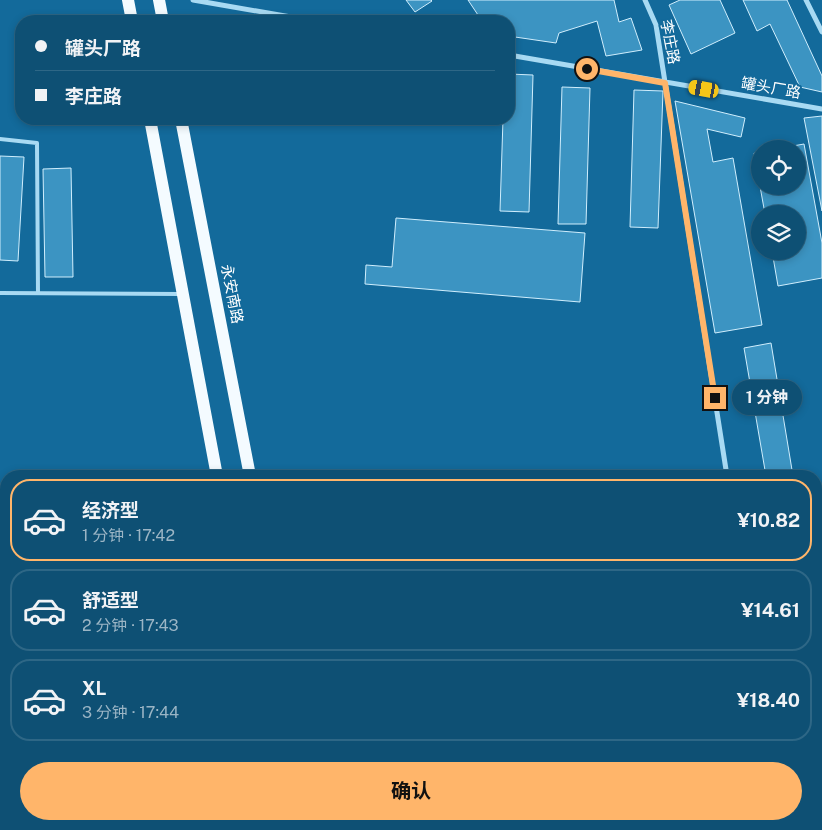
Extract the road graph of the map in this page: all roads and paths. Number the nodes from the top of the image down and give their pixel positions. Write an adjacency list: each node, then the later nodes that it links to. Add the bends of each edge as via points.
1 (128, 0): 6 (main road)
2 (159, 0): 7 (main road)
3 (193, 0): 8 (street)
4 (645, 0): 11 (street, 李庄路, via 656,25)
5 (806, 0): 9 (street)
6 (131, 15)
7 (162, 15)
8 (279, 15)
9 (822, 32)
10 (515, 56): 11 (street, 罐头厂路)
11 (665, 83): 12 (street, 罐头厂路); 21 (street, 李庄路)
12 (822, 109)
13 (151, 125): 18 (main road)
14 (183, 125): 20 (main road, 永安南路)
15 (0, 139): 17 (lane, via 37,142)
16 (0, 293): 17 (lane)
17 (38, 293): 18 (lane)
18 (182, 294): 19 (main road)
19 (216, 470)
20 (249, 470)
21 (726, 470)

